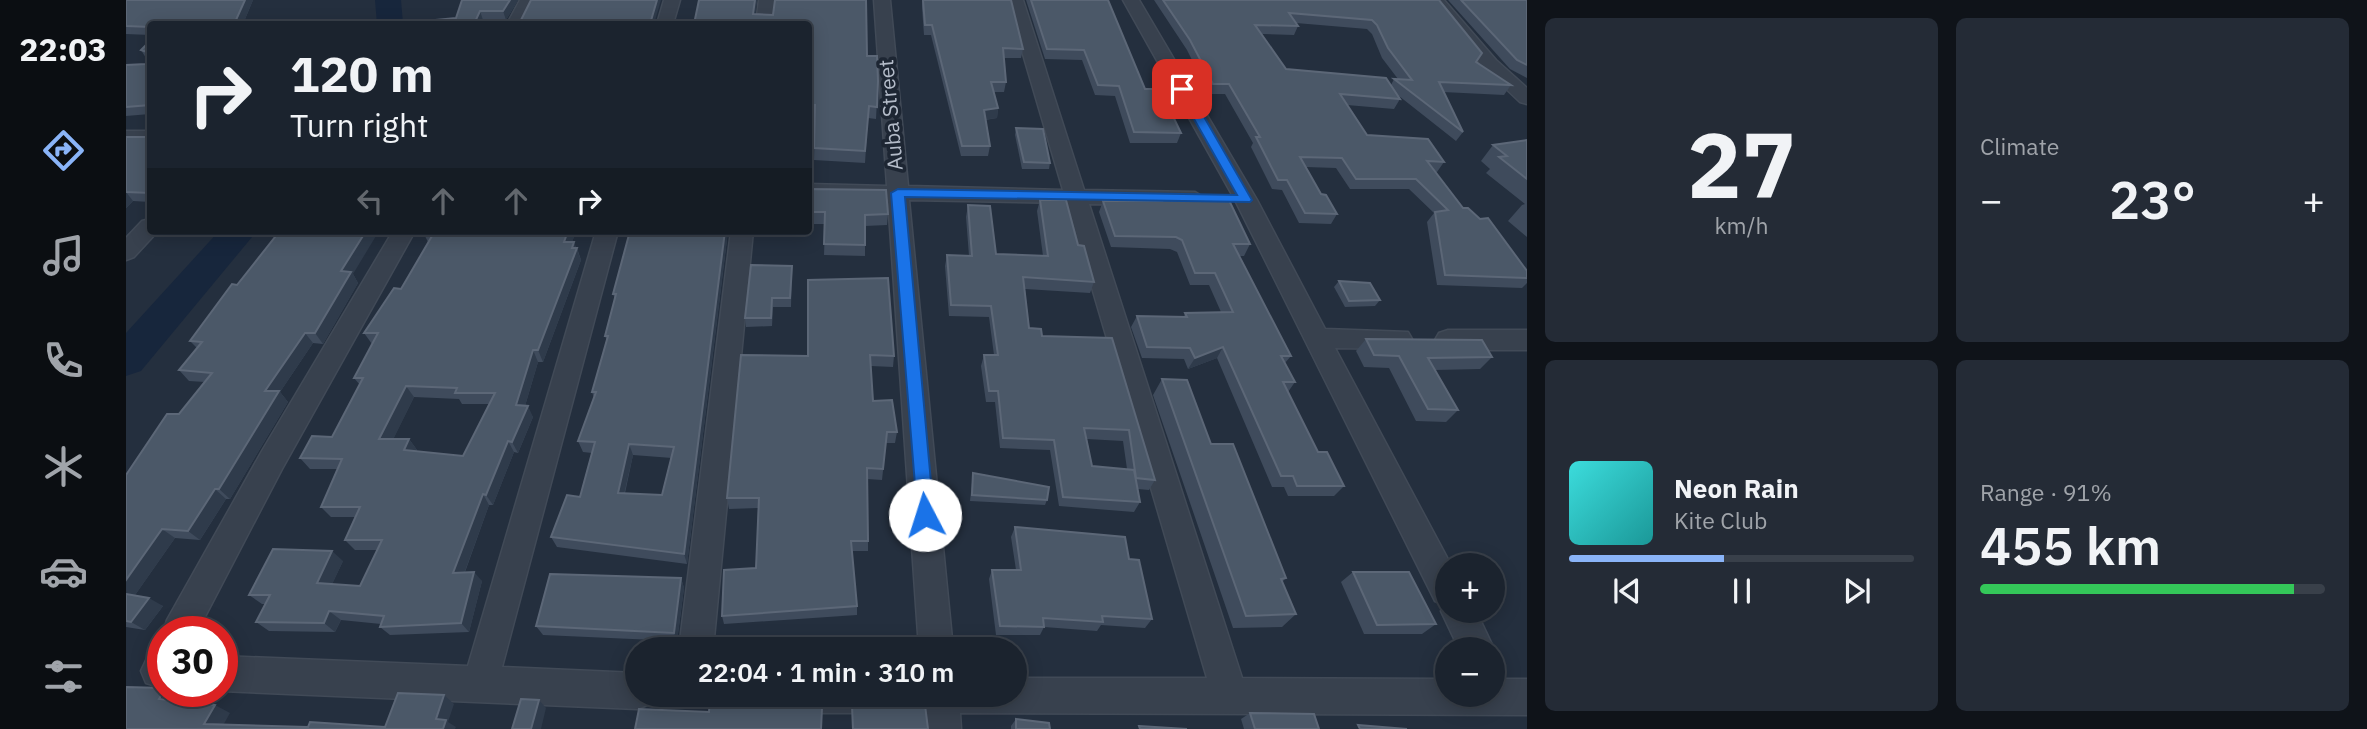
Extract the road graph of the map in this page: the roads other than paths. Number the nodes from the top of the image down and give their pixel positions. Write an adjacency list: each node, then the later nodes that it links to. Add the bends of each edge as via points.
1 (528, 0): 8 (street)
2 (672, 0): 9 (street)
3 (767, 0): 10 (street)
4 (882, 0): 15 (street, Auba Street)
5 (1015, 0): 16 (street)
6 (1131, 0): 17 (street)
7 (1435, 0): 11 (street, via 1490,64)
8 (517, 21)
9 (666, 21)
10 (764, 21)
11 (1527, 98)
12 (126, 137): 13 (street)
13 (147, 137)
14 (812, 191): 15 (street)
15 (898, 193): 16 (street); 28 (street, Auba Street)
16 (1075, 196): 17 (street); 33 (street)
17 (1246, 200): 23 (street)
18 (147, 229): 22 (street)
19 (402, 235): 26 (street)
20 (606, 235): 30 (street)
21 (742, 235): 27 (street)
22 (126, 251)
23 (1320, 338): 24 (street); 25 (street)
24 (1527, 340)
25 (1435, 566)
26 (188, 616)
27 (697, 637)
28 (935, 637)
29 (238, 674): 30 (street)
30 (481, 682): 31 (street)
31 (625, 690)
32 (1507, 691): 33 (street)
33 (1230, 697): 34 (street)
34 (1027, 704)

